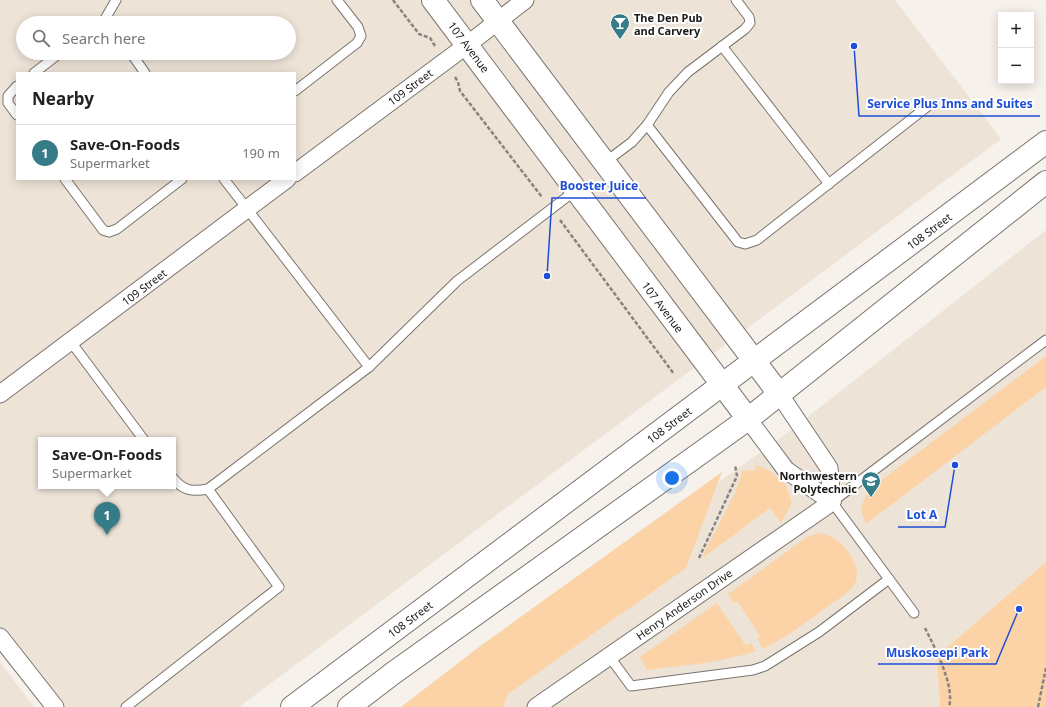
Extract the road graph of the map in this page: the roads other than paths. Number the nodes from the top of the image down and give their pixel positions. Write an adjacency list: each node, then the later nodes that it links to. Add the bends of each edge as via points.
1 (116, 0): 7 (lane)
2 (337, 0): 16 (lane, via 361,36 357,43)
3 (433, 0): 9 (main road, 107 Avenue)
4 (482, 0): 8 (main road)
5 (525, 0): 8 (street, 109 Street)
6 (736, 0): 10 (lane, via 749,17 750,23)
7 (108, 16)
8 (498, 21): 9 (street, 109 Street); 21 (main road)
9 (467, 45): 22 (street, 109 Street); 29 (main road, 107 Avenue)
10 (722, 46): 19 (lane, via 688,72 669,92); 28 (lane)
11 (51, 60): 13 (lane)
12 (135, 60): 14 (lane)
13 (35, 72)
14 (144, 72)
15 (16, 87): 18 (lane, via 8,96 8,103)
16 (296, 90)
17 (928, 106): 28 (lane)
18 (16, 114)
19 (648, 125): 21 (lane, via 632,142); 28 (lane, via 738,242 745,244 757,240)
20 (1046, 142): 33 (main road, 108 Street)
21 (604, 163): 33 (main road)
22 (296, 172)
23 (66, 180): 24 (lane, via 103,230 109,232 117,229)
24 (181, 180)
25 (225, 180): 30 (lane)
26 (286, 180): 30 (street, 109 Street)
27 (1046, 182): 37 (main road)
28 (829, 184)
29 (576, 190): 34 (lane, via 457,281); 35 (main road, 107 Avenue)
30 (246, 210): 32 (street, 109 Street); 34 (lane)
31 (1046, 340): 42 (lane)
32 (71, 342): 36 (street, 109 Street); 39 (lane)
33 (755, 361): 35 (main road, 108 Street); 37 (main road)
34 (369, 367): 41 (lane)
35 (722, 386): 38 (main road, 107 Avenue); 49 (main road, 108 Street)
36 (0, 394)
37 (780, 395): 38 (main road); 42 (street, via 829,468)
38 (748, 419): 42 (street, 107 Avenue, via 786,470); 50 (main road)
39 (142, 437)
40 (176, 482): 41 (lane, via 193,492)
41 (208, 489): 48 (lane, via 279,587)
42 (832, 502): 43 (lane); 46 (street, Henry Anderson Drive)
43 (889, 579): 44 (lane); 46 (lane, via 819,632 765,666 753,670 631,686)
44 (914, 612)
45 (0, 636): 47 (street)
46 (609, 656): 51 (street, Henry Anderson Drive)
47 (55, 707)
48 (126, 707)
49 (292, 707)
50 (349, 707)
51 (536, 707)

